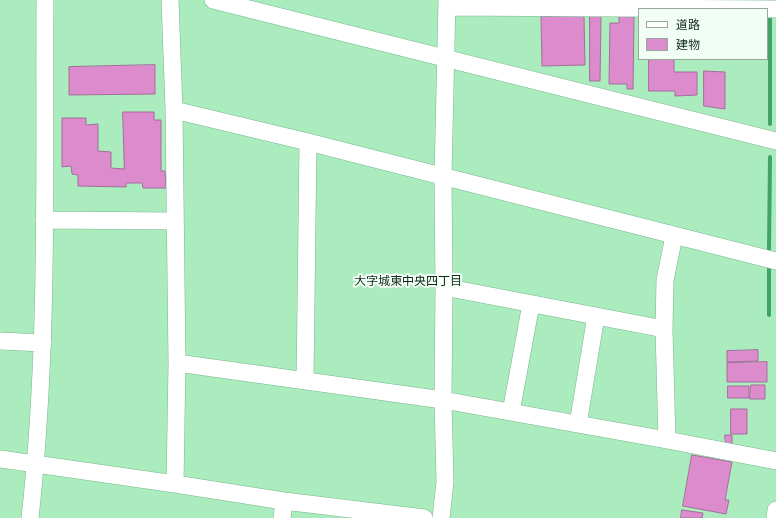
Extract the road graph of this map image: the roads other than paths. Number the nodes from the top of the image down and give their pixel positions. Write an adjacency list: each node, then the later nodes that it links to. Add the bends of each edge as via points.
1 (45, 0): 11 (street)
2 (170, 0): 7 (street)
3 (213, 0): 6 (street)
4 (447, 4): 5 (street); 6 (street)
5 (710, 8)
6 (446, 58): 8 (street); 10 (street)
7 (174, 110): 9 (street); 12 (street)
8 (776, 141)
9 (308, 142): 10 (street); 22 (street)
10 (443, 177): 13 (street); 15 (street)
11 (44, 220): 12 (street); 20 (street)
12 (175, 221): 21 (street)
13 (674, 236): 14 (street); 18 (street, via 665,280)
14 (776, 261)
15 (444, 287): 16 (street); 23 (street)
16 (531, 304): 17 (street); 24 (street)
17 (596, 316): 18 (street); 25 (street)
18 (664, 329): 26 (street)
19 (0, 340): 20 (street)
20 (43, 343): 29 (street)
21 (177, 363): 22 (street); 30 (street)
22 (305, 381): 23 (street)
23 (443, 400): 24 (street); 36 (street, via 444,482)
24 (511, 412): 25 (street)
25 (578, 424): 26 (street)
26 (666, 440): 28 (street)
27 (0, 459): 29 (street)
28 (776, 461)
29 (36, 464): 30 (street); 33 (street)
30 (175, 484): 31 (street)
31 (284, 501): 34 (street); 35 (street)
32 (776, 510): 37 (street)
33 (30, 518)
34 (282, 518)
35 (424, 518)
36 (441, 518)
37 (775, 518)

